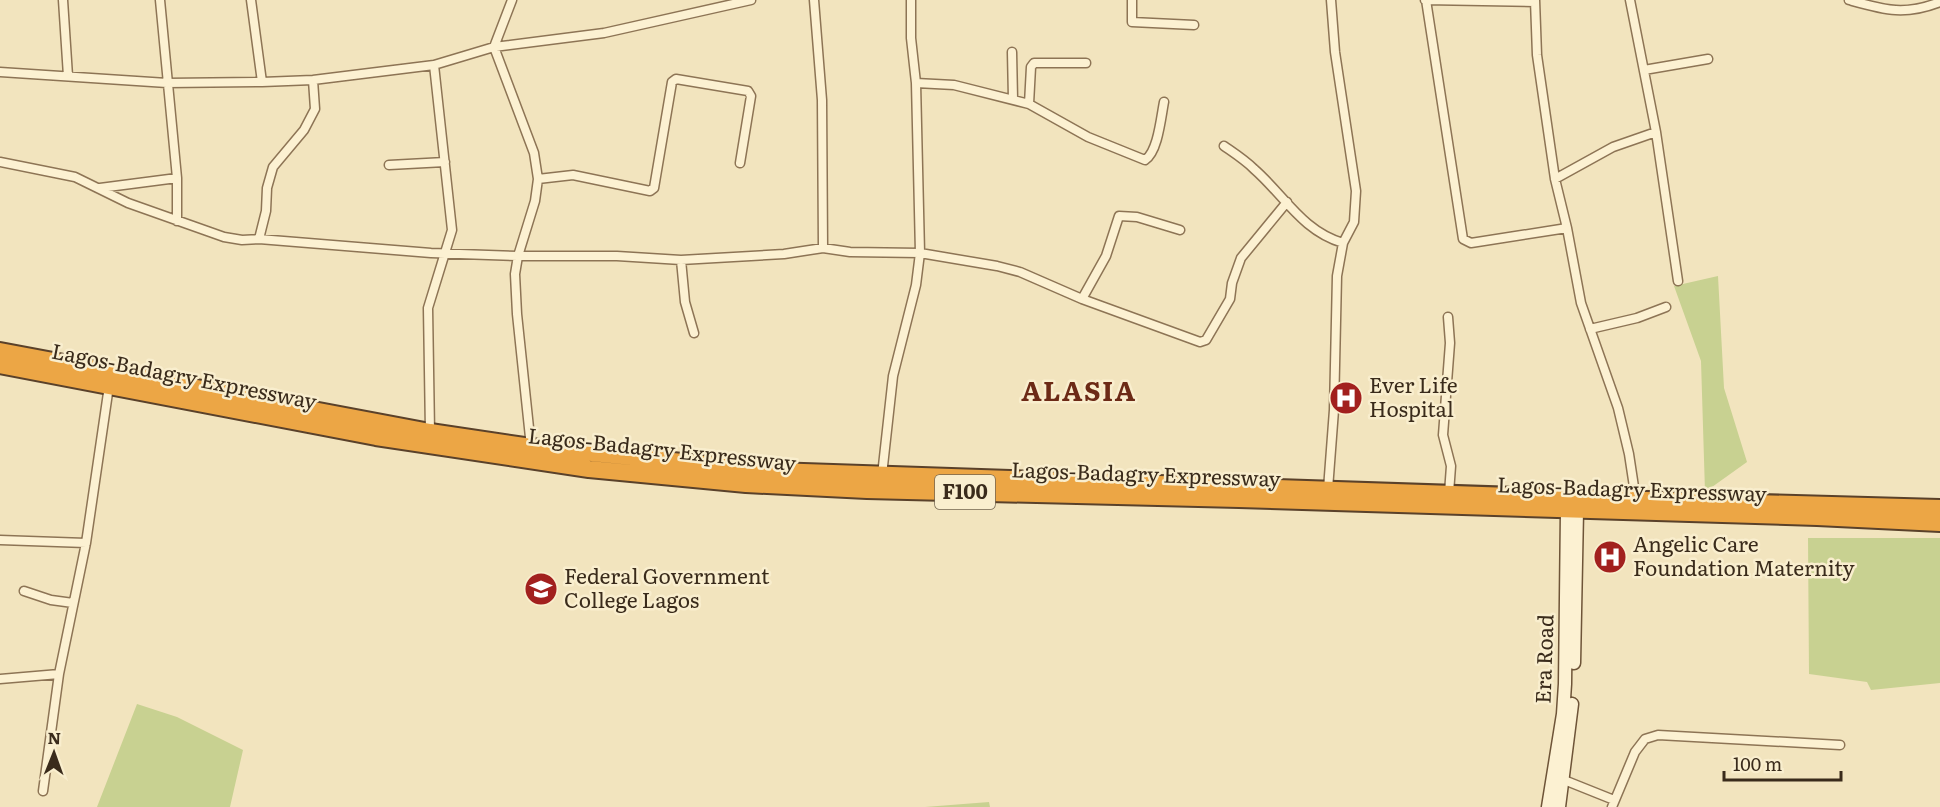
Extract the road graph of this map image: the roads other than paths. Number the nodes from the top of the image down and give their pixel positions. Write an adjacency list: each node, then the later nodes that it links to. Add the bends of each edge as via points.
1 (63, 0): 24 (street)
2 (160, 0): 27 (street)
3 (251, 0): 26 (street)
4 (512, 0): 17 (street)
5 (751, 0): 17 (street, via 604,33)
6 (814, 0): 48 (street, via 822,100)
7 (911, 0): 28 (street)
8 (1132, 0): 16 (street, via 1132,22)
9 (1331, 0): 47 (street, via 1356,191 1354,222)
10 (1425, 0): 13 (street); 44 (street, via 1463,239 1471,243)
11 (1630, 0): 22 (street)
12 (1849, 0): 14 (street)
13 (1534, 1): 40 (street, via 1537,56)
14 (1860, 1): 15 (street, via 1899,11)
15 (1940, 2)
16 (1194, 25)
17 (494, 47): 21 (street); 39 (street, via 534,153)
18 (1012, 52): 29 (street)
19 (1708, 59): 22 (street)
20 (1086, 63): 31 (street, via 1034,63)
21 (434, 65): 25 (street); 35 (street)
22 (1644, 70): 32 (street)
23 (0, 72): 24 (street)
24 (68, 76): 27 (street)
25 (313, 80): 26 (street); 46 (street, via 315,109 304,130 273,167)
26 (262, 82): 27 (street)
27 (167, 83): 38 (street)
28 (916, 83): 29 (street, via 954,85); 50 (street)
29 (1013, 99): 31 (street)
30 (1164, 102): 31 (street, via 1155,144 1145,160 1088,137)
31 (1029, 104)
32 (1656, 132): 40 (street, via 1613,147); 53 (street)
33 (1224, 146): 42 (street, via 1255,169)
34 (0, 162): 41 (street, via 75,177)
35 (445, 162): 37 (street); 49 (street, via 452,231)
36 (740, 163): 39 (street, via 751,96 748,91 676,79 672,82 654,188 573,175)
37 (389, 165)
38 (177, 178): 41 (street); 43 (street)
39 (538, 179): 51 (street)
40 (1555, 179): 44 (street)
41 (99, 188): 43 (street)
42 (1287, 202): 47 (street, via 1320,234); 54 (street, via 1241,258 1230,300 1206,340 1200,342)
43 (177, 221): 46 (street, via 224,237)
44 (1567, 228): 57 (street, via 1581,303)
45 (1180, 230): 54 (street, via 1137,217 1119,216 1106,256)
46 (259, 239): 49 (street)
47 (1343, 243): 65 (street, via 1336,276 1334,410)
48 (823, 248): 50 (street); 52 (street)
49 (445, 252): 51 (street); 62 (street, via 428,308)
50 (920, 253): 54 (street, via 1020,272); 64 (street, via 893,376)
51 (518, 256): 52 (street); 63 (street, via 517,314)
52 (681, 260): 58 (street, via 685,302)
53 (1678, 281)
54 (1082, 299)
55 (1666, 307): 57 (street)
56 (1448, 316): 66 (street, via 1450,343 1443,435 1451,466)
57 (1590, 329): 67 (street, via 1618,408)
58 (694, 333)
59 (0, 351): 62 (highway, Lagos-Badagry Expressway / F100)
60 (0, 365): 61 (highway, Lagos-Badagry Expressway / F100)
61 (109, 386): 69 (highway, Lagos-Badagry Expressway / F100, via 376,437 589,469 746,484); 72 (street)
62 (430, 432): 63 (highway, Lagos-Badagry Expressway / F100)
63 (531, 447): 64 (highway, Lagos-Badagry Expressway / F100, via 774,471)
64 (882, 475): 65 (highway, Lagos-Badagry Expressway / F100)
65 (1328, 489): 66 (highway, Lagos-Badagry Expressway / F100)
66 (1449, 494): 67 (highway, Lagos-Badagry Expressway / F100)
67 (1635, 500): 68 (highway, Lagos-Badagry Expressway / F100)
68 (1940, 508)
69 (1572, 511): 70 (highway, Lagos-Badagry Expressway / F100); 78 (main road, via 1573,685); 81 (main road, Era Road, via 1565,694)
70 (1940, 523)
71 (0, 540): 72 (street)
72 (86, 543): 74 (street)
73 (24, 591): 74 (street)
74 (73, 603): 75 (street)
75 (58, 674): 76 (street); 79 (street)
76 (0, 679)
77 (1839, 745): 80 (street, via 1658,735 1645,739 1635,752)
78 (1563, 780): 80 (street); 82 (main road)
79 (43, 791)
80 (1613, 804)
81 (1548, 807)
82 (1559, 807)

